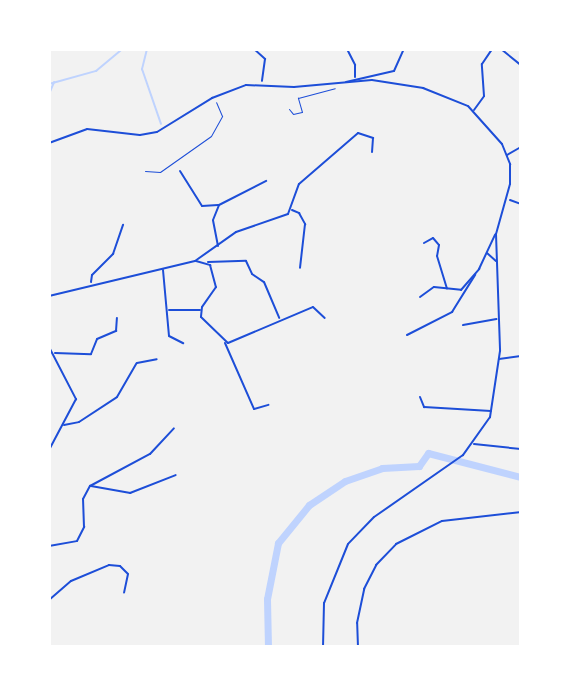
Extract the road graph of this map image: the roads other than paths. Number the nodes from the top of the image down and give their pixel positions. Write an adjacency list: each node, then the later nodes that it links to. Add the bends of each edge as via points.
1 (254, 49): 8 (street, via 265,59)
2 (347, 49): 7 (street, via 355,65)
3 (404, 49): 7 (street, via 394,71)
4 (492, 49): 10 (street, via 482,64 484,96)
5 (501, 49): 6 (street)
6 (521, 65)
7 (354, 78): 9 (street)
8 (262, 83): 9 (street, via 294,87); 11 (street, via 212,98 157,132 139,135 87,129)
9 (345, 83): 10 (street, via 372,80 413,86)
10 (474, 110): 14 (street, via 494,131)
11 (49, 143)
12 (521, 147): 14 (street)
13 (372, 152): 20 (street, via 370,135 354,135 299,184)
14 (507, 155): 17 (street)
15 (180, 171): 19 (street, via 202,206)
16 (266, 181): 19 (street)
17 (509, 200): 18 (street); 22 (street)
18 (520, 203)
19 (219, 205): 24 (street, via 213,220)
20 (291, 210): 24 (street, via 236,232); 29 (street, via 299,213 305,224)
21 (123, 225): 32 (street, via 113,254 92,275)
22 (496, 234): 25 (street); 27 (street)
23 (425, 243): 33 (street, via 433,238 439,245 437,256)
24 (218, 246): 26 (street)
25 (486, 252): 27 (street); 31 (street)
26 (195, 261): 28 (street); 30 (street)
27 (496, 261): 40 (street)
28 (207, 262): 37 (street, via 216,290); 41 (street, via 246,261 252,274 264,282)
29 (300, 268)
30 (163, 269): 32 (street); 36 (street)
31 (475, 274): 33 (street, via 461,290); 43 (street, via 452,313)
32 (91, 283): 34 (street)
33 (448, 289): 35 (street, via 433,287)
34 (49, 296)
35 (420, 298)
36 (168, 310): 37 (street); 45 (street, via 170,338)
37 (200, 310): 44 (street, via 204,321)
38 (117, 318): 47 (street, via 116,331 97,339 91,354)
39 (325, 318): 41 (street, via 313,307)
40 (498, 318): 42 (street); 50 (street)
41 (279, 320): 44 (street, via 236,343)
42 (463, 325)
43 (407, 335)
44 (225, 342): 52 (street, via 254,409)
45 (183, 343)
46 (49, 347): 47 (street)
47 (54, 353): 54 (street, via 76,399)
48 (521, 356): 50 (street)
49 (157, 359): 54 (street, via 135,365 117,397 79,422)
50 (499, 359): 53 (street)
51 (420, 397): 53 (street, via 424,407)
52 (268, 405)
53 (491, 411): 56 (street)
54 (64, 425): 58 (street)
55 (174, 428): 60 (street, via 149,454)
56 (475, 442): 57 (street); 67 (street, via 452,464 380,512 348,544 324,603)
57 (521, 449)
58 (49, 450)
59 (176, 475): 60 (street, via 130,493)
60 (90, 486): 62 (street, via 83,499 81,537 70,546)
61 (521, 512): 68 (street, via 442,521 396,544 376,565 364,589)
62 (49, 546)
63 (124, 593): 64 (street, via 128,574 120,566 109,565 71,581)
64 (49, 600)
65 (125, 647): 66 (street)
66 (133, 647)
67 (323, 647)
68 (358, 647)

